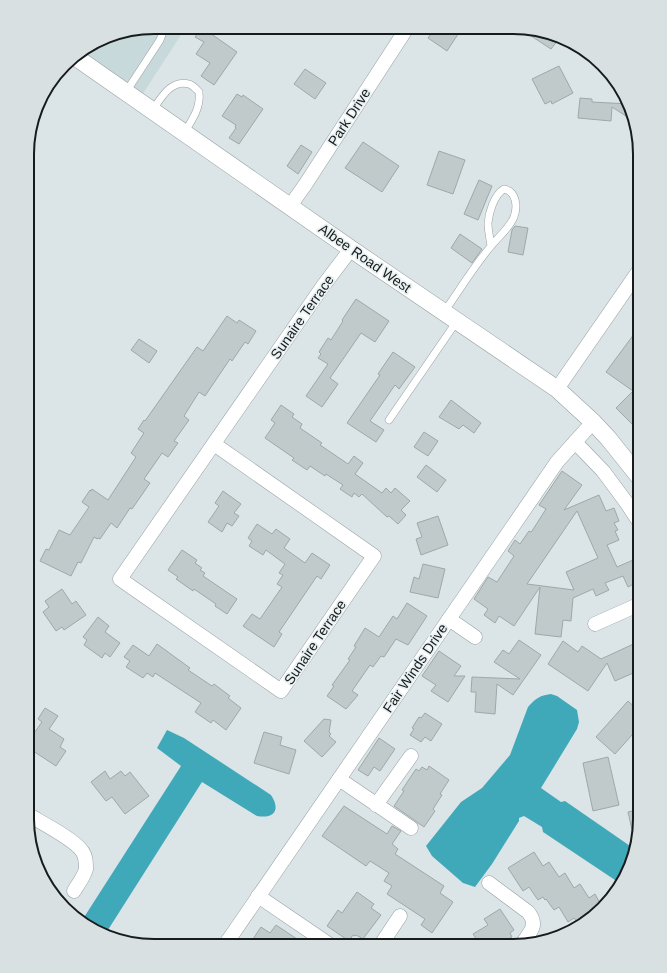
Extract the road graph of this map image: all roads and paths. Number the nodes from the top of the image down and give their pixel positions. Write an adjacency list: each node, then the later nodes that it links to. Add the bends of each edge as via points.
1 (162, 34): 4 (lane)
2 (403, 34): 7 (street, Park Drive)
3 (80, 60): 4 (street, Albee Road West)
4 (126, 92): 5 (street, Albee Road West)
5 (152, 111): 6 (street, Albee Road West); 6 (lane, via 166,91 179,84 190,84 199,92 200,101 196,114)
6 (184, 133): 7 (street, Albee Road West)
7 (290, 206): 9 (street, Albee Road West)
8 (491, 246): 8 (lane, via 510,225 516,209 514,198 508,190 500,191 492,207 488,223); 11 (lane)
9 (351, 249): 11 (street, Albee Road West); 16 (street, Sunaire Terrace)
10 (633, 279): 12 (street)
11 (450, 317): 12 (street, Albee Road West); 13 (lane)
12 (557, 389): 14 (street, Albee Road West)
13 (389, 420)
14 (593, 422): 15 (street, Fair Winds Drive); 17 (street, Albee Road West)
15 (574, 442): 18 (street, via 603,471); 20 (street, Fair Winds Drive, via 557,462)
16 (214, 444): 16 (street, Sunaire Terrace, via 120,579 282,691 374,556)
17 (633, 469)
18 (633, 512)
19 (633, 607): 21 (street)
20 (449, 619): 22 (street); 24 (street, Fair Winds Drive)
21 (595, 624)
22 (475, 637)
23 (411, 756): 25 (street)
24 (339, 779): 25 (street); 30 (street, Fair Winds Drive)
25 (376, 805): 27 (street)
26 (34, 818): 29 (street, via 76,844 83,852 86,870)
27 (411, 828)
28 (489, 883): 32 (street, via 533,918 532,930)
29 (74, 891)
30 (258, 896): 33 (street, Fair Winds Drive); 34 (street)
31 (400, 916): 35 (street)
32 (526, 938)
33 (229, 939)
34 (312, 939)
35 (385, 939)

